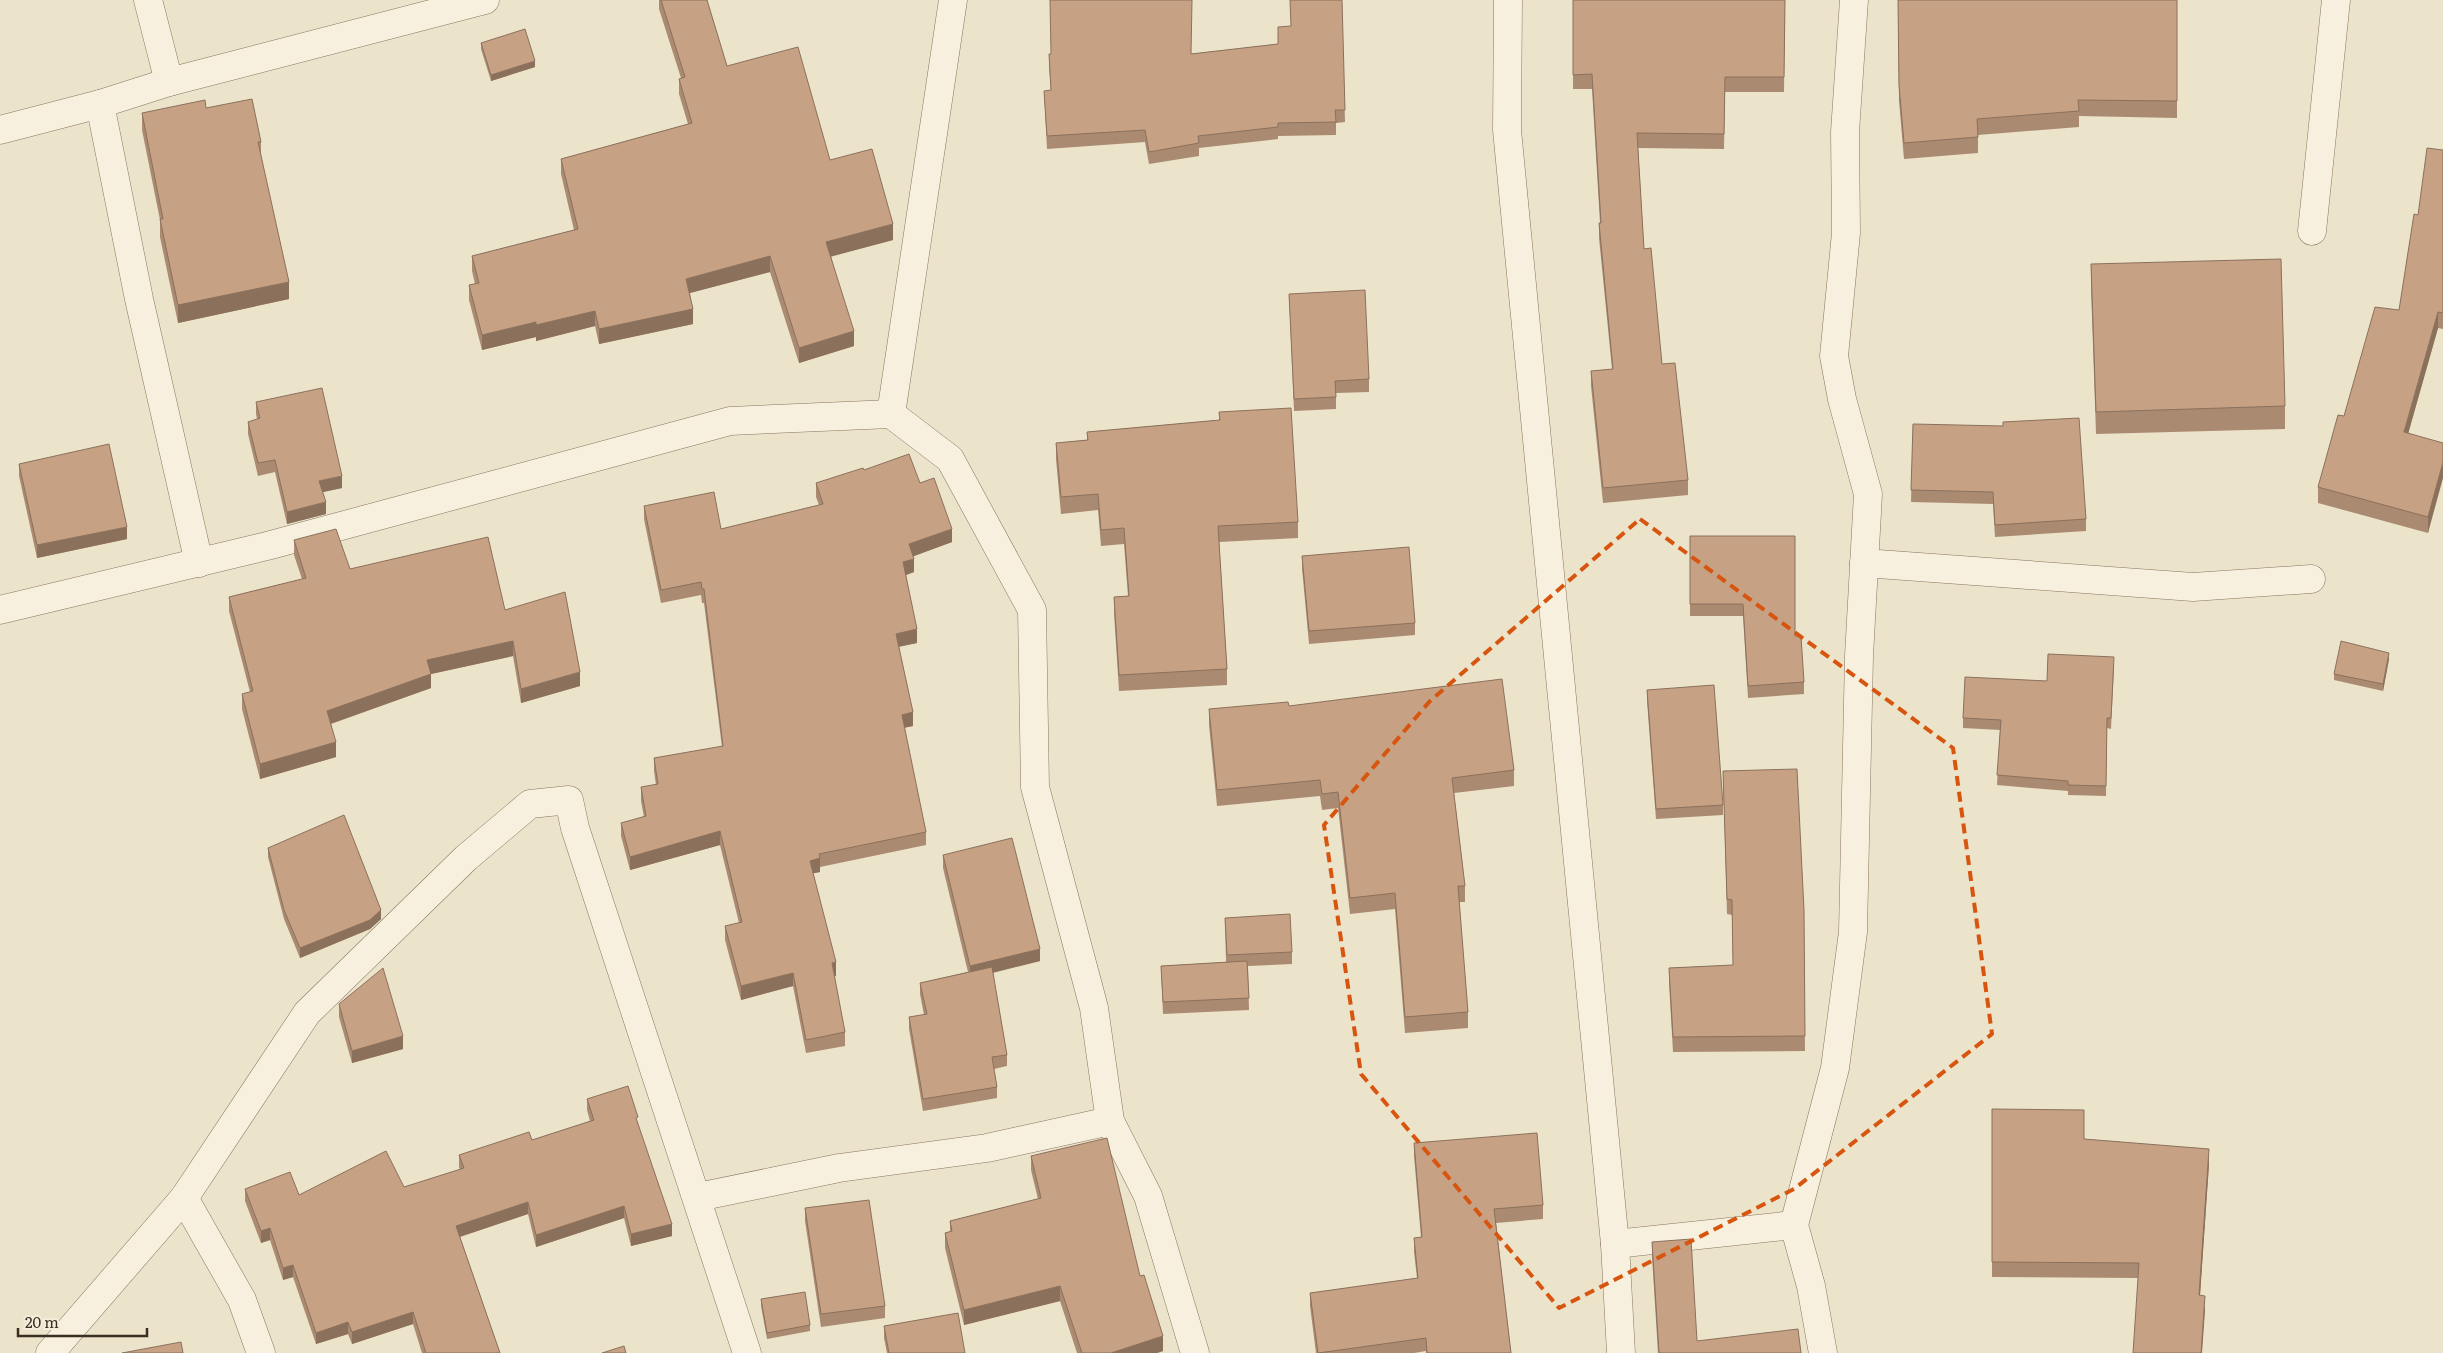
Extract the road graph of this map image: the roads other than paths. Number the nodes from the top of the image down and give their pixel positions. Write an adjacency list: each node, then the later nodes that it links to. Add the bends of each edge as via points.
1 (148, 0): 7 (street)
2 (485, 0): 7 (street)
3 (953, 0): 11 (street)
4 (1508, 0): 20 (street, via 1507,130 1510,166)
5 (1854, 0): 13 (street, via 1845,132 1846,233 1834,356 1842,399 1868,494)
6 (2336, 0): 10 (street)
7 (168, 82): 8 (street)
8 (100, 104): 9 (street); 12 (street, via 139,299)
9 (0, 130)
10 (2312, 231)
11 (891, 414): 12 (street, via 730,421); 16 (street, via 950,459 1032,610 1035,787 1094,1008)
12 (199, 562): 15 (street)
13 (1864, 563): 14 (street, via 2193,587); 19 (street, via 1853,932 1835,1068)
14 (2311, 579)
15 (0, 610)
16 (1110, 1121): 17 (street, via 987,1148 839,1168); 24 (street, via 1148,1196)
17 (698, 1197): 18 (street, via 574,828 568,800 530,804 466,858 308,1013); 23 (street)
18 (184, 1198): 21 (street); 22 (street, via 242,1300)
19 (1794, 1225): 20 (street); 26 (street, via 1811,1286)
20 (1615, 1244): 25 (street)
21 (50, 1353)
22 (261, 1353)
23 (748, 1353)
24 (1195, 1353)
25 (1622, 1353)
26 (1823, 1353)

